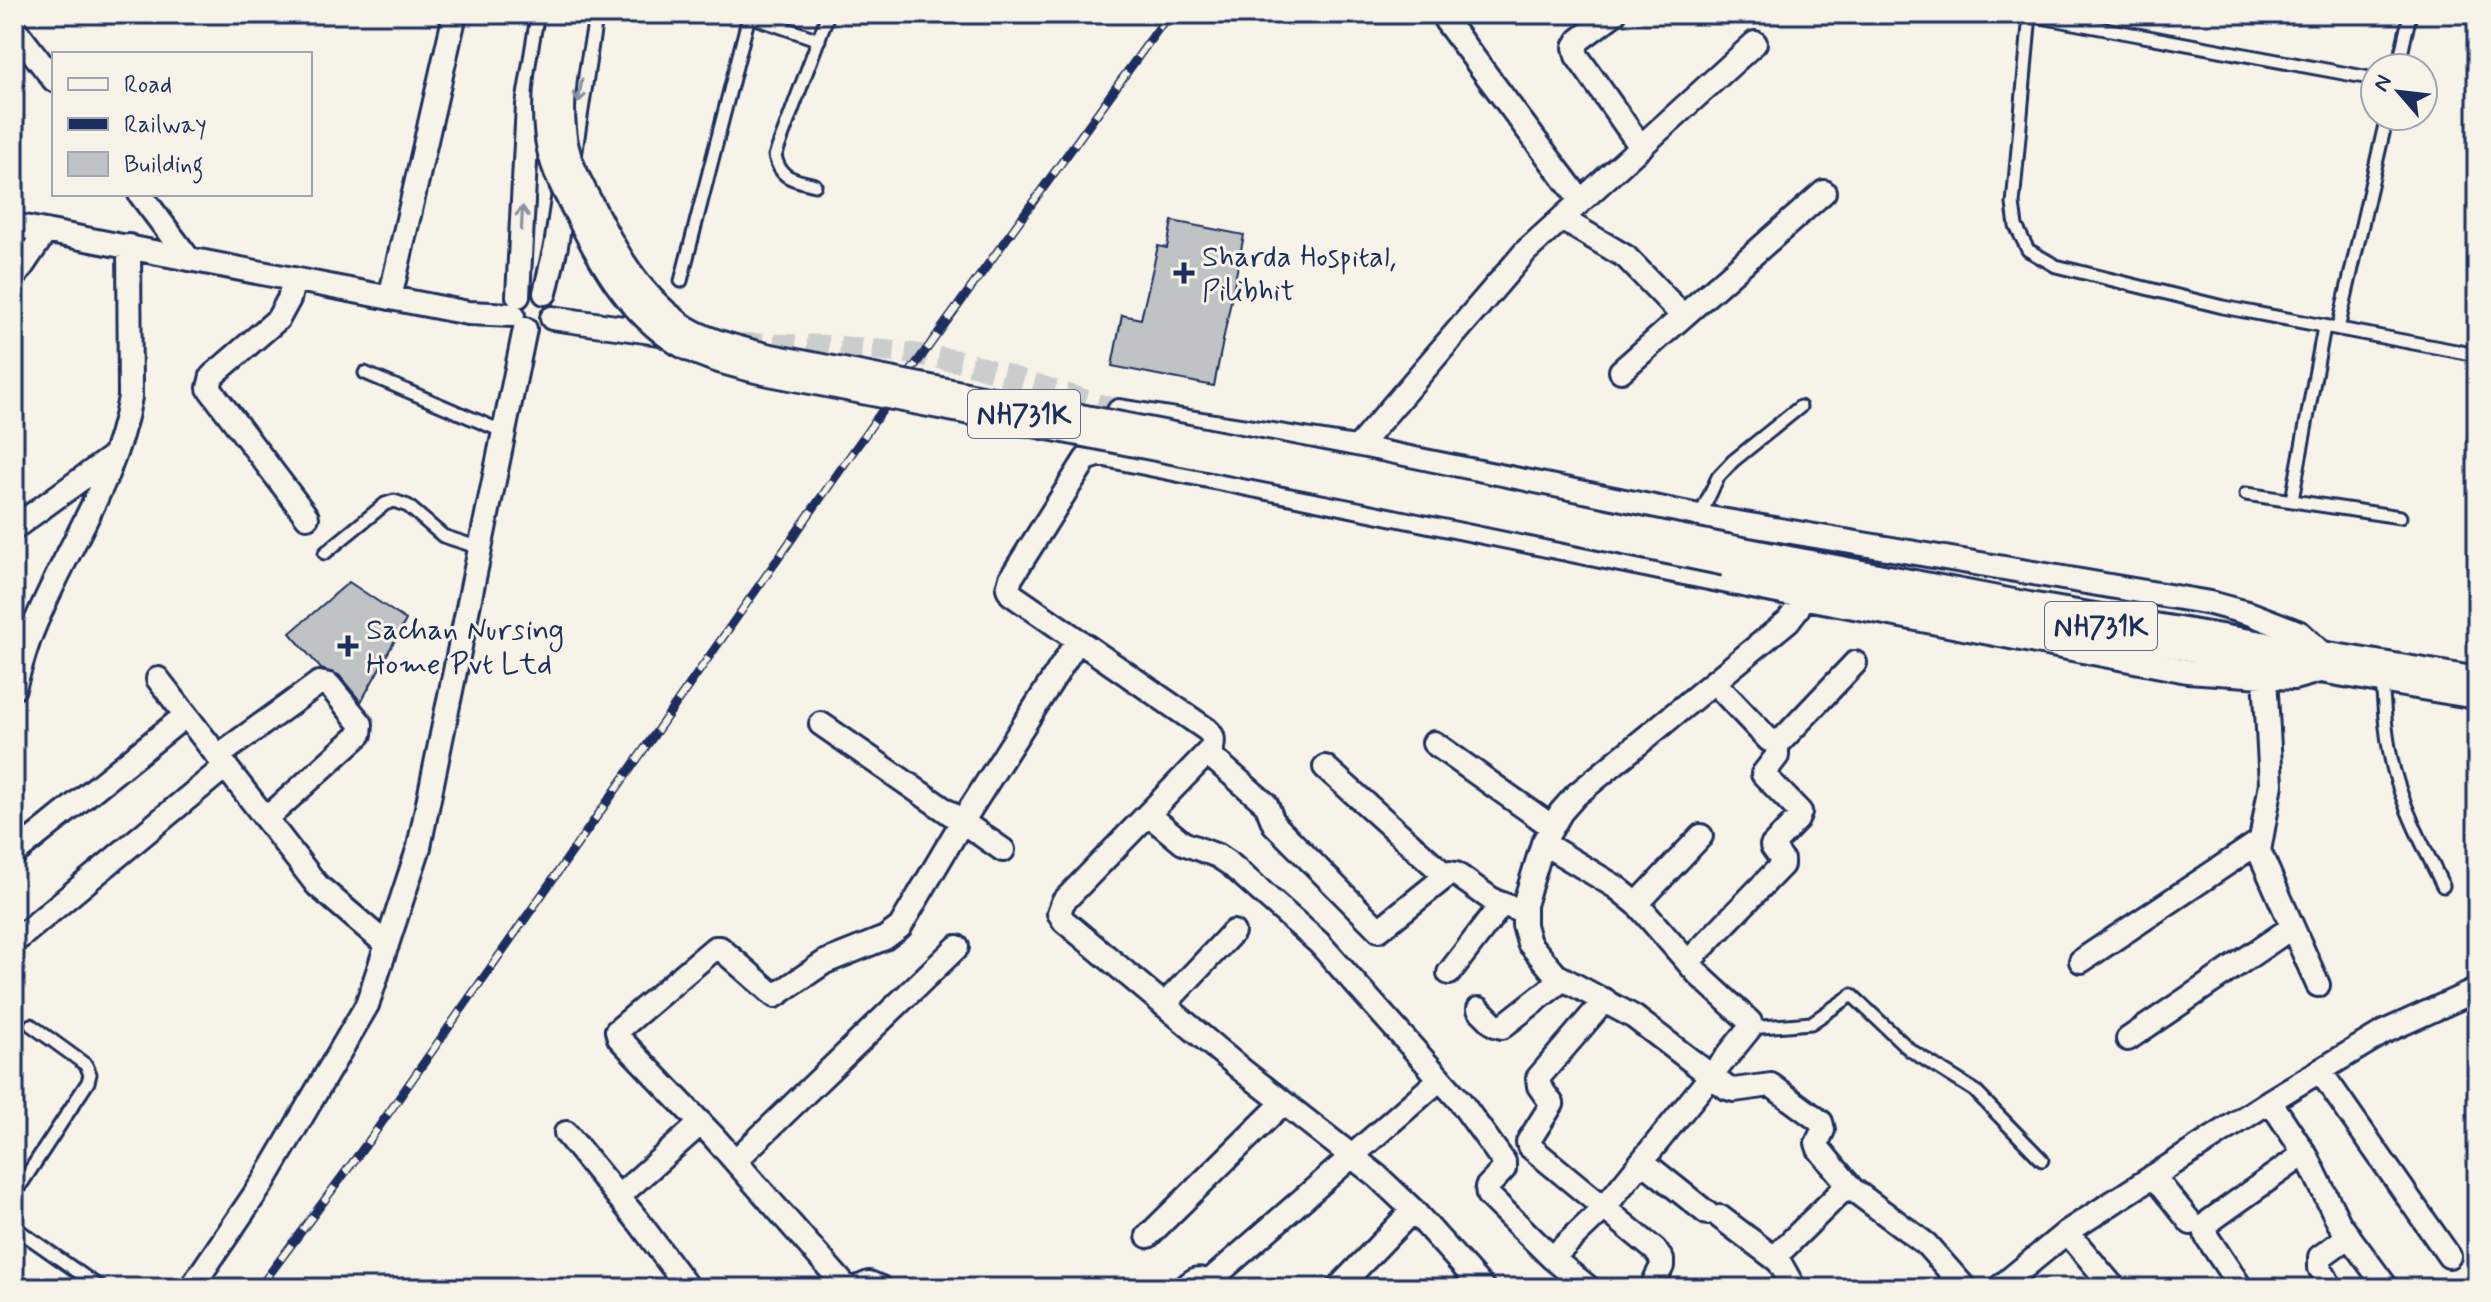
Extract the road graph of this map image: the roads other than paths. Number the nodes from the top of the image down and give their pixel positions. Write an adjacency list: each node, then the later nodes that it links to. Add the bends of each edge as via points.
1 (455, 14): 32 (street)
2 (543, 14): 33 (street, one-way to 2, via 528,105)
3 (567, 14): 58 (highway, NH731K, bridge, via 554,87 560,164 611,263 638,299 676,332 726,354 1726,555)
4 (591, 14): 31 (street, one-way to 31)
5 (828, 14): 12 (lane)
6 (1614, 14): 18 (street, via 1575,47)
7 (2030, 14): 15 (lane); 36 (lane, via 2013,204 2028,250 2056,266)
8 (2410, 14): 14 (lane)
9 (746, 15): 12 (lane); 30 (lane)
10 (1446, 21): 22 (street)
11 (14, 28): 16 (street)
12 (819, 40): 19 (lane, via 775,156 786,177)
13 (1755, 43): 18 (street)
14 (2402, 52)
15 (2359, 76)
16 (52, 77)
17 (2383, 132): 37 (lane)
18 (1641, 147): 22 (street)
19 (815, 185)
20 (1824, 192): 34 (street)
21 (142, 196): 27 (street)
22 (1581, 201): 23 (street)
23 (1562, 219): 34 (street, via 1626,257); 45 (street, via 1509,269)
24 (14, 225): 25 (street)
25 (46, 231): 26 (street); 28 (street)
26 (129, 246): 27 (street); 46 (street, via 130,397)
27 (188, 258): 29 (street)
28 (14, 278)
29 (294, 279): 32 (street); 50 (street, via 278,319 212,376 209,388)
30 (681, 281)
31 (545, 293): 33 (street, via 530,290); 35 (street)
32 (390, 298): 33 (street, via 468,313)
33 (519, 313): 35 (street, via 543,327); 44 (street)
34 (1683, 316): 40 (street)
35 (552, 318): 38 (street)
36 (2324, 327): 37 (lane); 48 (lane)
37 (2338, 329): 39 (lane)
38 (728, 343)
39 (2477, 355)
40 (1621, 371)
41 (365, 373): 44 (lane)
42 (1800, 407): 49 (lane, via 1718,477)
43 (1119, 411): 45 (street)
44 (504, 432): 53 (street)
45 (1357, 448): 49 (street)
46 (115, 455): 52 (street); 63 (street, via 32,630)
47 (2246, 494): 48 (lane)
48 (2292, 500): 51 (lane)
49 (1700, 516): 58 (street, via 2210,603 2300,633)
50 (307, 517)
51 (2400, 517)
52 (14, 528)
53 (480, 548): 54 (lane, via 443,536 408,506 394,501); 88 (street, via 419,847)
54 (325, 553)
55 (1802, 597): 56 (street, via 1101,454 1086,459 1008,584 1011,594); 60 (street, via 2187,671); 62 (street, via 1788,621)
56 (1078, 640): 69 (street, via 1212,734); 74 (street)
57 (1855, 663): 67 (street)
58 (2336, 666): 59 (highway, NH731K); 60 (street, via 2294,678)
59 (2382, 673): 64 (highway, NH731K); 81 (lane, via 2394,771 2410,820)
60 (2265, 676): 77 (street, via 2271,776)
61 (158, 679): 65 (street)
62 (1714, 682): 67 (street, via 1769,740); 75 (street, via 1576,795)
63 (14, 688)
64 (2477, 688)
65 (186, 715): 70 (street); 79 (street)
66 (821, 724): 74 (street)
67 (1777, 742): 91 (street, via 1777,756 1763,774 1800,812 1772,846 1782,865)
68 (1434, 743): 75 (street)
69 (1207, 753): 72 (street); 80 (street, via 1266,804 1274,824 1374,927 1383,928)
70 (222, 761): 73 (street); 73 (street, via 319,683 329,685 361,724 360,734); 87 (street)
71 (1325, 767): 80 (street)
72 (1148, 814): 97 (street, via 1063,902 1059,913); 104 (street, via 1183,843 1230,864 1319,943)
73 (266, 819): 88 (street, via 317,885)
74 (962, 822): 78 (street); 107 (street, via 894,933 825,962 775,996 715,948 620,1026 619,1038)
75 (1547, 834): 82 (street); 84 (street)
76 (1701, 836): 82 (street)
77 (2259, 842): 85 (street); 90 (street)
78 (1003, 850)
79 (14, 854)
80 (1445, 875): 83 (street, via 1456,874)
81 (2443, 886)
82 (1637, 904): 91 (street)
83 (1501, 905): 84 (street); 92 (street)
84 (1524, 912): 93 (street, via 1529,943)
85 (2291, 928): 94 (street); 101 (street)
86 (1233, 932): 97 (street)
87 (14, 942)
88 (387, 945): 131 (street, via 367,1005 264,1181)
89 (957, 947): 112 (street)
90 (2081, 961)
91 (1688, 962): 100 (street, via 1747,1017)
92 (1449, 973)
93 (1563, 979): 96 (street); 98 (street, via 1502,1027)
94 (2318, 985)
95 (2476, 995): 102 (street, via 2406,1021)
96 (1605, 1000): 103 (street); 118 (street, via 1538,1078 1552,1104 1528,1142)
97 (1164, 1005): 106 (street)
98 (1479, 1009)
99 (31, 1025): 116 (lane, via 86,1065 90,1074)
100 (1750, 1028): 103 (street); 111 (lane, via 1811,1023 1852,995 1910,1050 1974,1090)
101 (2128, 1039)
102 (2320, 1071): 105 (street); 125 (street)
103 (1710, 1075): 113 (street); 115 (street, via 1734,1090 1771,1085 1810,1114 1823,1126 1819,1149)
104 (1440, 1079): 110 (street); 126 (street, via 1504,1162 1487,1187 1488,1195)
105 (2270, 1101): 109 (street); 114 (street)
106 (1283, 1103): 110 (street); 123 (street)
107 (701, 1123): 112 (street); 117 (street)
108 (566, 1133): 117 (street)
109 (2304, 1154): 124 (street); 144 (street, via 2205,1229)
110 (1351, 1156): 119 (street); 129 (street)
111 (2042, 1160)
112 (735, 1161): 133 (street)
113 (1642, 1161): 118 (street); 127 (street)
114 (2153, 1176): 120 (street); 122 (street)
115 (1848, 1185): 127 (street, via 1778,1253); 141 (street, via 1926,1244)
116 (14, 1195)
117 (618, 1197): 132 (street)
118 (1603, 1209): 126 (street); 139 (street, via 1662,1260)
119 (1413, 1210): 128 (street); 137 (street)
120 (2191, 1223)
121 (14, 1227): 130 (lane)
122 (2067, 1232): 142 (street); 143 (street)
123 (1148, 1236)
124 (2349, 1236): 145 (street, via 2320,1257); 146 (street)
125 (2449, 1256)
126 (1552, 1258): 138 (street)
127 (1777, 1260): 140 (street)
128 (1473, 1284)
129 (1210, 1285): 136 (street, via 1200,1278)
130 (101, 1288)
131 (191, 1288)
132 (688, 1288)
133 (847, 1288)
134 (857, 1288): 135 (street, via 869,1283)
135 (881, 1288)
136 (1184, 1288)
137 (1338, 1288)
138 (1589, 1288)
139 (1651, 1288)
140 (1794, 1288)
141 (1965, 1288)
142 (1999, 1288)
143 (2114, 1288)
144 (2241, 1288)
145 (2331, 1288)
146 (2387, 1288)

